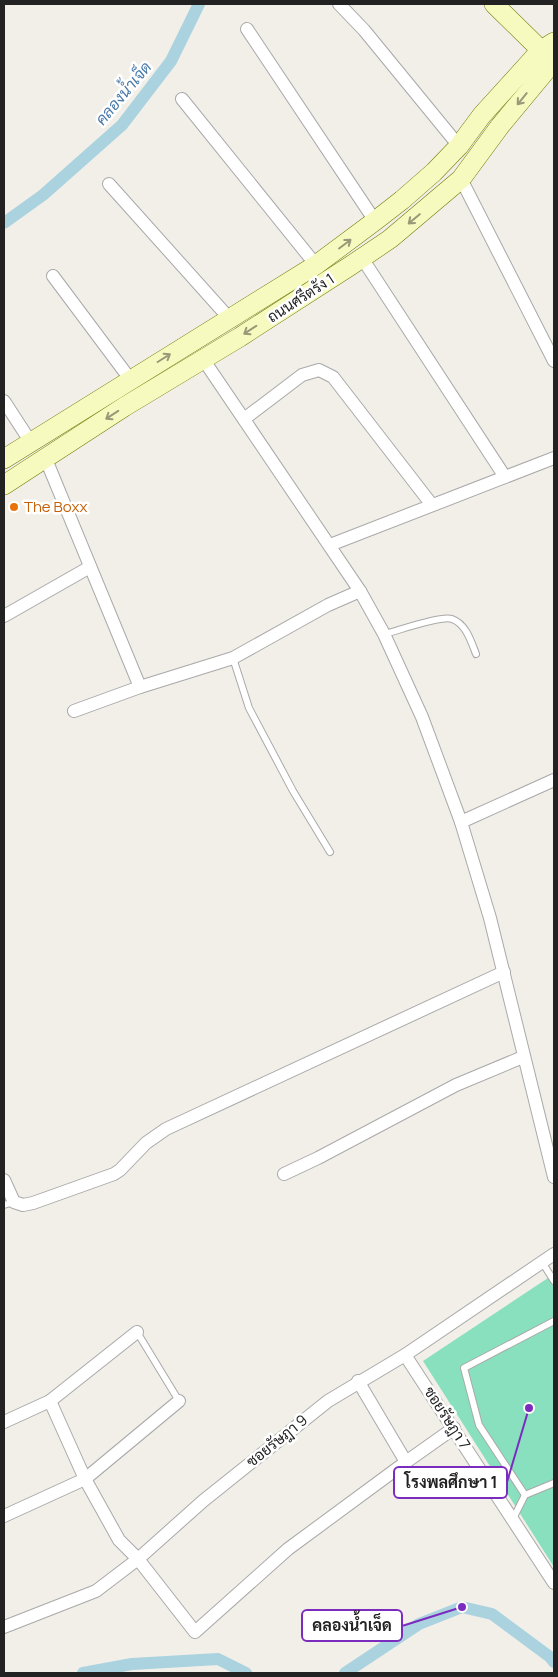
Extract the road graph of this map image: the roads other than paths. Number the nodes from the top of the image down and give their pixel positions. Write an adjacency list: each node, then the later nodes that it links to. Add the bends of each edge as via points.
1 (339, 4): 6 (street)
2 (494, 4): 4 (street)
3 (247, 29): 9 (street)
4 (551, 56): 6 (street, ถนนศรีตรัง 1, via 482,115); 7 (street, ถนนศรีตรัง 1, one-way to 7)
5 (182, 99): 11 (street)
6 (459, 146): 9 (street, ถนนศรีตรัง 1, via 415,189)
7 (461, 179): 10 (street, ถนนศรีตรัง 1, one-way to 10, via 390,239); 15 (street)
8 (108, 184): 13 (street)
9 (375, 221): 11 (street, ถนนศรีตรัง 1, one-way to 9)
10 (362, 258): 14 (street, ถนนศรีตรัง 1, one-way to 14); 23 (street)
11 (316, 265): 13 (street, ถนนศรีตรัง 1)
12 (53, 276): 16 (street)
13 (229, 318): 16 (street, ถนนศรีตรัง 1, one-way to 13)
14 (203, 359): 18 (street); 20 (street, ถนนศรีตรัง 1, one-way to 20)
15 (554, 361)
16 (130, 379): 19 (street, ถนนศรีตรัง 1)
17 (4, 401): 19 (street)
18 (244, 419): 25 (street, via 302,375 319,370 333,377); 26 (street)
19 (30, 441): 22 (street, ถนนศรีตรัง 1)
20 (45, 457): 24 (street, ถนนศรีตรัง 1); 27 (street)
21 (554, 458): 23 (street)
22 (4, 459)
23 (505, 477): 25 (street)
24 (4, 485)
25 (432, 505): 26 (street)
26 (330, 546): 28 (street)
27 (90, 567): 29 (street); 33 (street)
28 (360, 591): 30 (street); 32 (street)
29 (4, 616)
30 (384, 634): 31 (lane, via 451,618 468,635); 36 (street, via 422,718)
31 (476, 654)
32 (233, 658): 33 (street); 37 (lane, via 250,708)
33 (140, 688): 34 (street)
34 (74, 711)
35 (554, 780): 36 (street)
36 (461, 822): 38 (street)
37 (330, 852)
38 (504, 972): 39 (street); 43 (street, via 166,1129 146,1143 114,1174 33,1203)
39 (524, 1057): 40 (street, via 456,1086); 41 (street)
40 (284, 1174)
41 (554, 1177)
42 (4, 1180): 43 (street)
43 (9, 1204)
44 (554, 1254): 45 (street, ซอยรัษฎา 9)
45 (542, 1262): 46 (lane); 49 (street, ซอยรัษฎา 9)
46 (554, 1281)
47 (554, 1321): 58 (lane, via 464,1368 479,1425)
48 (136, 1332): 51 (street); 52 (lane)
49 (405, 1355): 50 (street, ซอยรัษฎา 9); 54 (street, ซอยรัษฎา 7)
50 (358, 1382): 55 (street); 61 (street, ซอยรัษฎา 9, via 328,1400 203,1501)
51 (50, 1401): 53 (street); 56 (street)
52 (179, 1401): 56 (street)
53 (4, 1422)
54 (454, 1428): 55 (street); 60 (street, ซอยรัษฎา 7)
55 (406, 1462): 61 (street, via 288,1549 195,1632)
56 (85, 1479): 59 (street); 61 (street, via 118,1540)
57 (554, 1483): 58 (lane)
58 (525, 1495): 60 (lane)
59 (4, 1516)
60 (512, 1520): 62 (street, ซอยรัษฎา 7)
61 (138, 1559): 63 (street, ซอยรัษฎา 9, via 96,1591)
62 (554, 1583)
63 (4, 1627)

